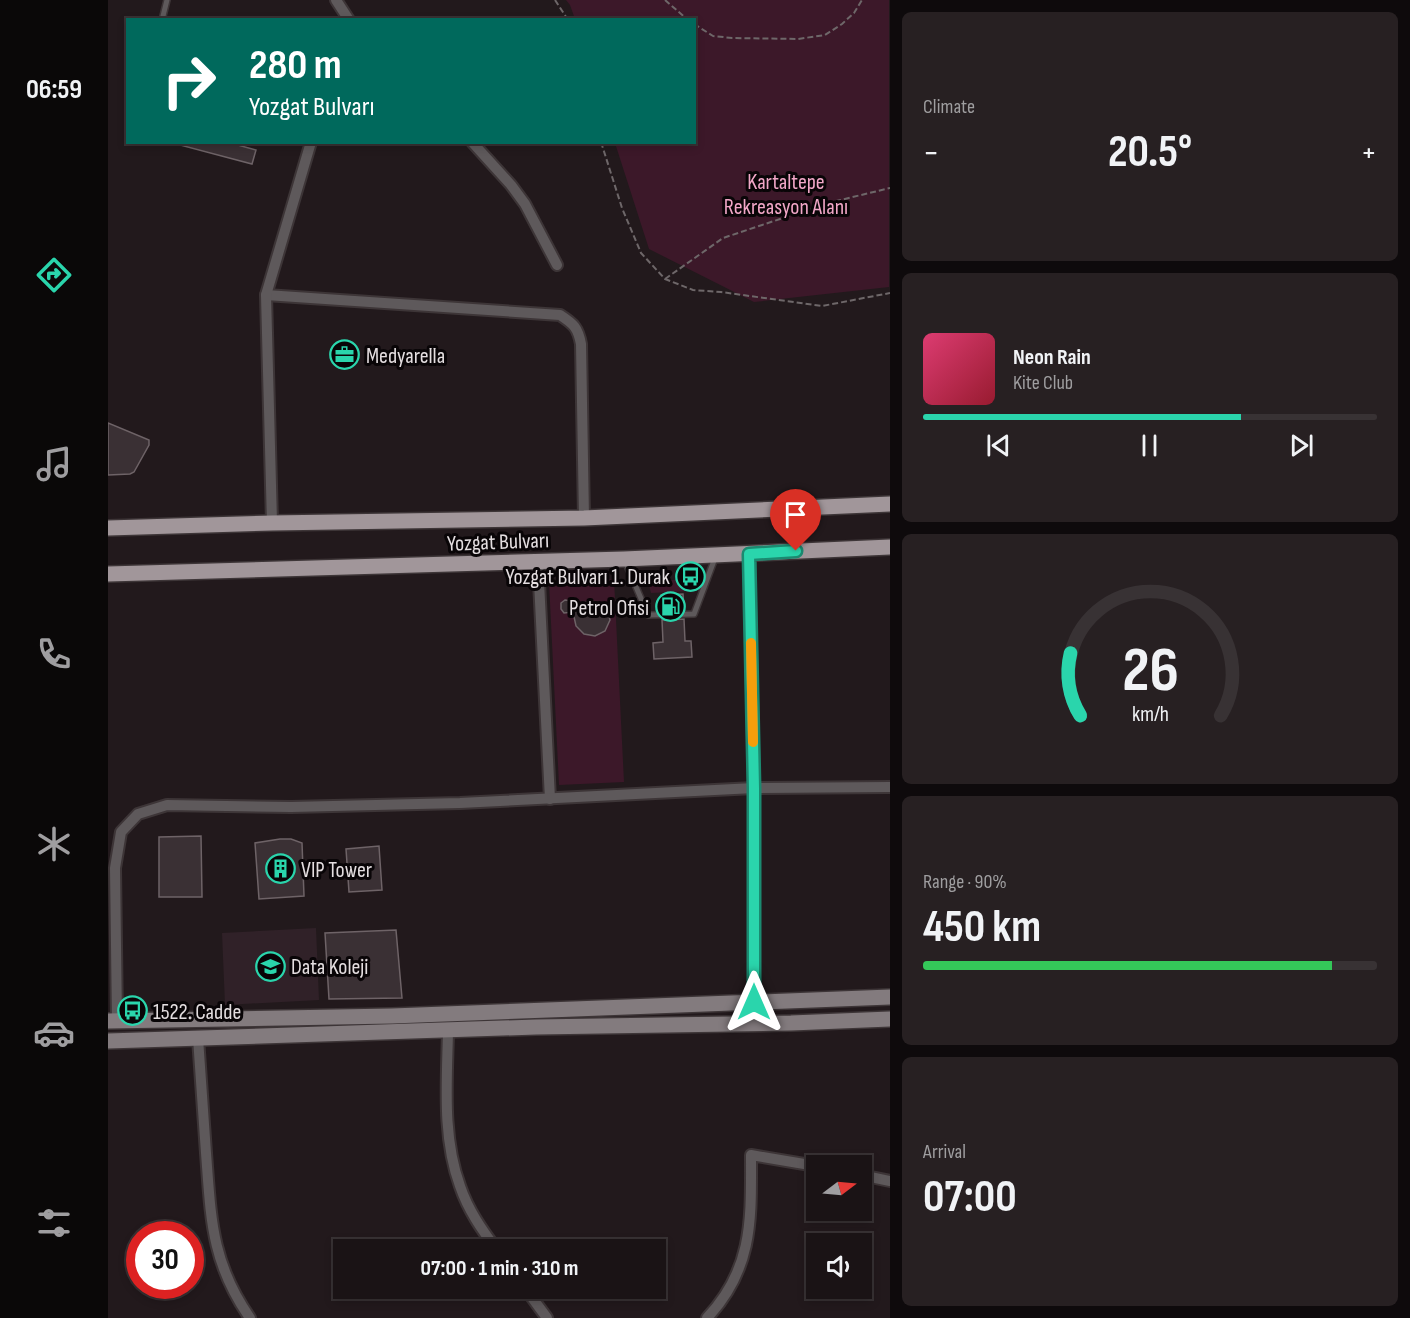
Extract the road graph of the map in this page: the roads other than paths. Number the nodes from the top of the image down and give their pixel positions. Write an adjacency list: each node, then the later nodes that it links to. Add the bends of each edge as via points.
1 (167, 0): 3 (lane)
2 (336, 0): 4 (street)
3 (162, 18)
4 (347, 18)
5 (310, 144): 8 (street)
6 (474, 144): 7 (street, via 525,204)
7 (557, 265)
8 (266, 295): 10 (street, via 560,315 571,322 579,331 581,344); 11 (street)
9 (890, 504): 10 (main road, Yozgat Bulvarı)
10 (584, 518): 11 (main road, Yozgat Bulvarı)
11 (273, 523): 12 (main road, Yozgat Bulvarı)
12 (108, 528)
13 (890, 547): 14 (main road, Yozgat Bulvarı)
14 (749, 554): 15 (main road, Yozgat Bulvarı); 20 (street)
15 (716, 555): 16 (main road, Yozgat Bulvarı); 16 (lane, via 694,614 648,615)
16 (624, 559): 17 (main road, Yozgat Bulvarı)
17 (538, 562): 18 (main road, Yozgat Bulvarı); 21 (street)
18 (108, 574)
19 (890, 787): 20 (street)
20 (754, 788): 21 (street); 23 (street)
21 (550, 799): 25 (street, via 303,806 167,804 138,814 121,832 115,868)
22 (890, 997): 23 (main road)
23 (754, 1002): 25 (main road, via 392,1016)
24 (890, 1019): 26 (main road)
25 (112, 1021)
26 (448, 1031): 27 (main road); 32 (street, via 449,1143 460,1187)
27 (198, 1038): 28 (main road); 34 (street, via 215,1244 231,1288)
28 (108, 1041)
29 (806, 1165): 36 (street, via 751,1155 751,1212 745,1250 728,1289)
30 (872, 1177): 31 (street)
31 (890, 1181)
32 (489, 1239)
33 (533, 1299): 35 (street)
34 (250, 1318)
35 (547, 1318)
36 (707, 1318)

